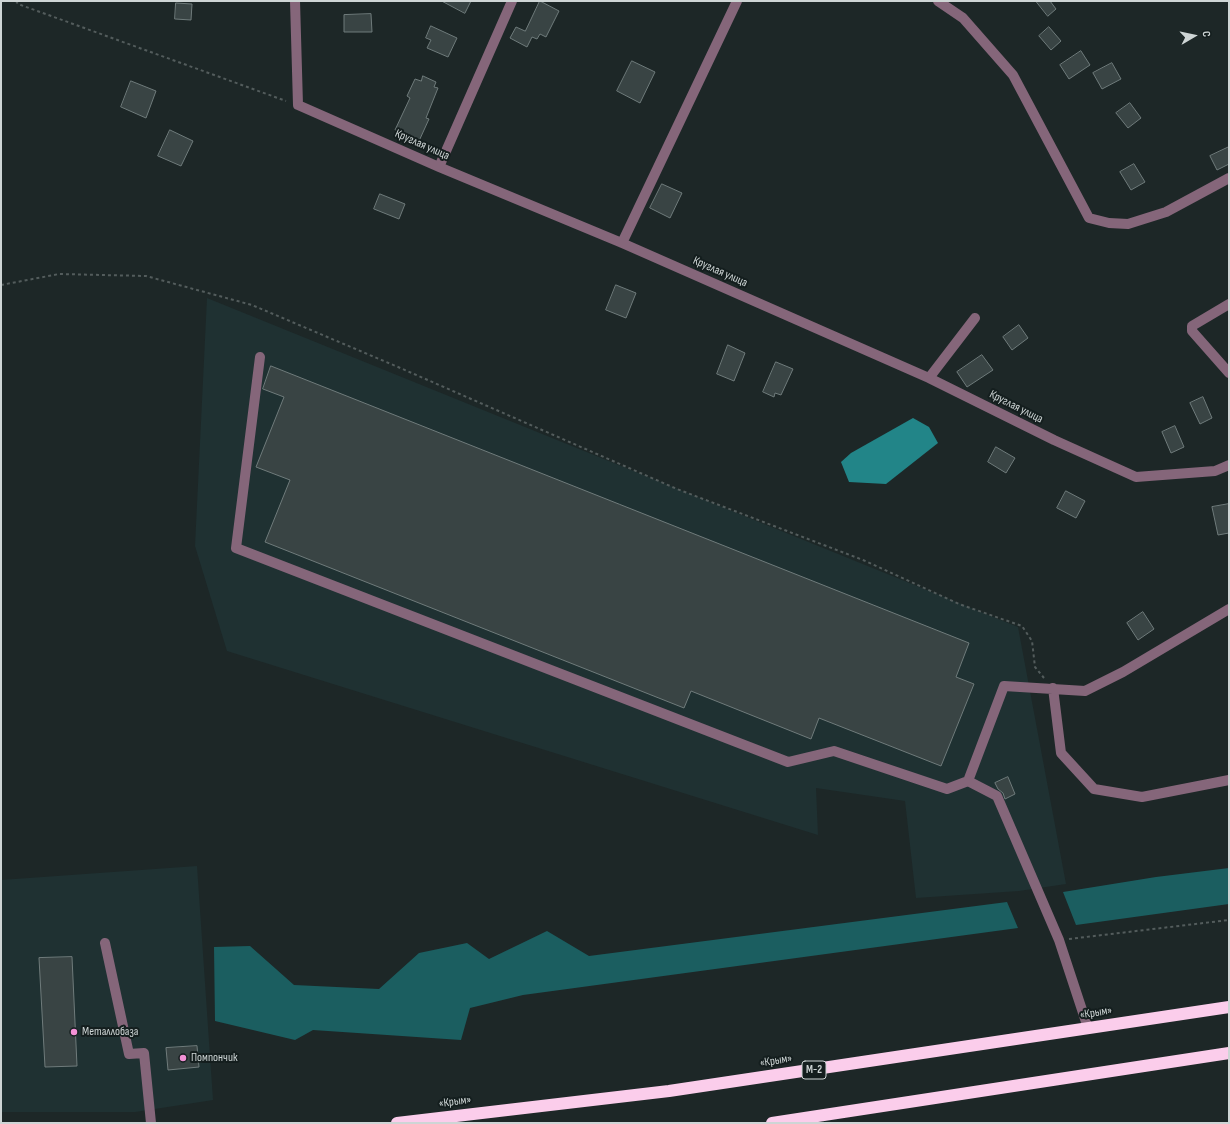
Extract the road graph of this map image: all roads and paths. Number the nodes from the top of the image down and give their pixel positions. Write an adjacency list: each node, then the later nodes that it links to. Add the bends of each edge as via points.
1 (16, 1): 6 (path, via 18,4)
2 (296, 1): 6 (street)
3 (512, 1): 7 (street)
4 (737, 1): 9 (street)
5 (938, 1): 8 (street, via 962,18 1013,75 1089,218 1128,224 1166,212)
6 (298, 105): 7 (street, Круглая улица)
7 (439, 168): 9 (street, Круглая улица)
8 (1229, 178)
9 (622, 243): 15 (street, Круглая улица)
10 (1, 285): 18 (path, via 60,274 146,276 252,305 677,489 863,560 960,604 1022,626 1032,641 1035,668)
11 (1229, 304): 14 (street, via 1192,326 1192,331)
12 (975, 318): 15 (street)
13 (260, 357): 19 (street, via 236,548 788,762 834,751 947,789)
14 (1229, 373)
15 (929, 378): 16 (street, Круглая улица, via 1054,440 1136,476 1215,471)
16 (1229, 465)
17 (1229, 609): 18 (street, via 1123,672 1084,691)
18 (1052, 688): 19 (street, via 1004,686); 20 (street, via 1061,753 1094,789 1142,797)
19 (968, 780): 22 (street, via 997,796)
20 (1229, 780)
21 (1229, 920): 22 (path)
22 (1059, 940): 25 (street)
23 (105, 943): 27 (street, via 129,1054 144,1053)
24 (1229, 1007): 25 (highway, «Крым» / М-2)
25 (1088, 1028): 28 (highway, «Крым» / М-2, via 669,1091)
26 (1229, 1053): 29 (highway)
27 (151, 1123)
28 (397, 1123)
29 (772, 1123)

